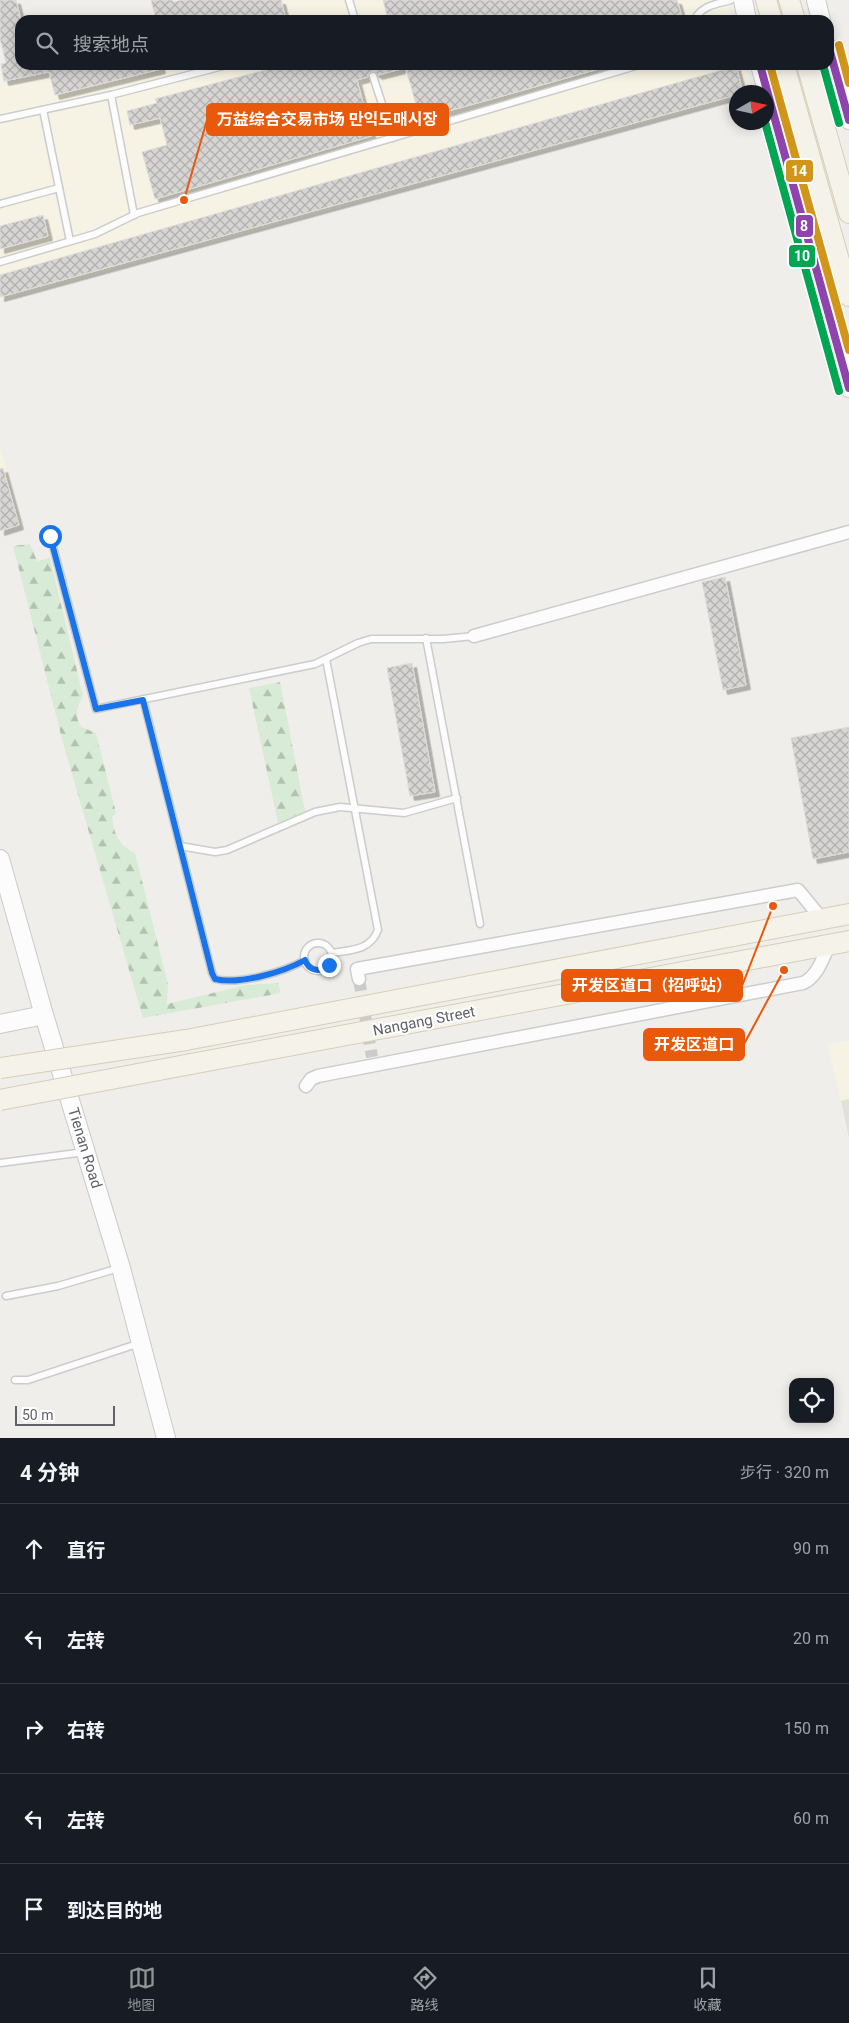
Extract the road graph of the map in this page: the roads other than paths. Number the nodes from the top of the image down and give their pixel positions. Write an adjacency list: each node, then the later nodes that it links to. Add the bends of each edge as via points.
1 (349, 0): 7 (lane)
2 (731, 0): 8 (lane, via 707,6)
3 (742, 0): 9 (street)
4 (766, 0): 10 (main road)
5 (789, 0): 11 (main road)
6 (816, 0): 12 (street)
7 (354, 15)
8 (697, 15)
9 (746, 15)
10 (770, 15)
11 (794, 15)
12 (820, 15)
13 (834, 64): 21 (street)
14 (208, 70): 20 (lane)
15 (622, 70): 26 (lane)
16 (761, 70): 34 (street)
17 (785, 70): 33 (main road)
18 (809, 70): 22 (main road)
19 (373, 76): 26 (lane)
20 (111, 96): 23 (lane); 30 (lane)
21 (846, 101): 22 (lane); 25 (street)
22 (820, 108): 29 (main road)
23 (44, 110): 24 (lane); 27 (lane)
24 (0, 119)
25 (849, 120)
26 (393, 138): 30 (lane)
27 (60, 188): 28 (lane); 31 (lane)
28 (0, 203)
29 (849, 213)
30 (134, 215): 31 (lane, via 95,234)
31 (70, 241): 32 (lane)
32 (0, 262)
33 (849, 296)
34 (849, 388)
35 (849, 532): 37 (street)
36 (50, 536): 40 (lane, via 96,709)
37 (474, 636): 38 (lane)
38 (426, 638): 39 (lane, via 371,639); 41 (lane)
39 (326, 659): 40 (lane); 42 (lane)
40 (143, 700): 43 (lane)
41 (457, 798): 42 (lane, via 404,813); 47 (lane)
42 (354, 809): 43 (lane, via 340,807 315,812 227,850 215,852); 50 (lane, via 378,930 369,944)
43 (180, 846): 51 (lane, via 215,979 223,981 269,975)
44 (0, 859): 53 (street, Tienan Road)
45 (849, 914): 46 (main road, Nangang Street)
46 (822, 919): 52 (street, via 798,890 357,969); 55 (main road, Nangang Street, bridge, via 186,1040)
47 (480, 924)
48 (849, 941): 49 (main road, Nangang Street)
49 (829, 945): 56 (street, via 815,973 803,983 373,1061 318,1076); 57 (main road, Nangang Street, bridge)
50 (332, 953): 51 (lane, via 331,961 322,970 310,967); 51 (lane, via 326,945 317,943 306,950)
51 (305, 960)
52 (358, 979)
53 (44, 1014): 54 (street); 58 (street, Tienan Road)
54 (0, 1024)
55 (0, 1068)
56 (306, 1086)
57 (0, 1100)
58 (86, 1152): 59 (lane); 60 (street, Tienan Road)
59 (0, 1163)
60 (121, 1268): 61 (lane, via 58,1286); 62 (street, Tienan Road)
61 (6, 1296)
62 (141, 1342): 63 (lane, via 28,1380); 64 (street, Tienan Road)
63 (14, 1380)
64 (163, 1437)

